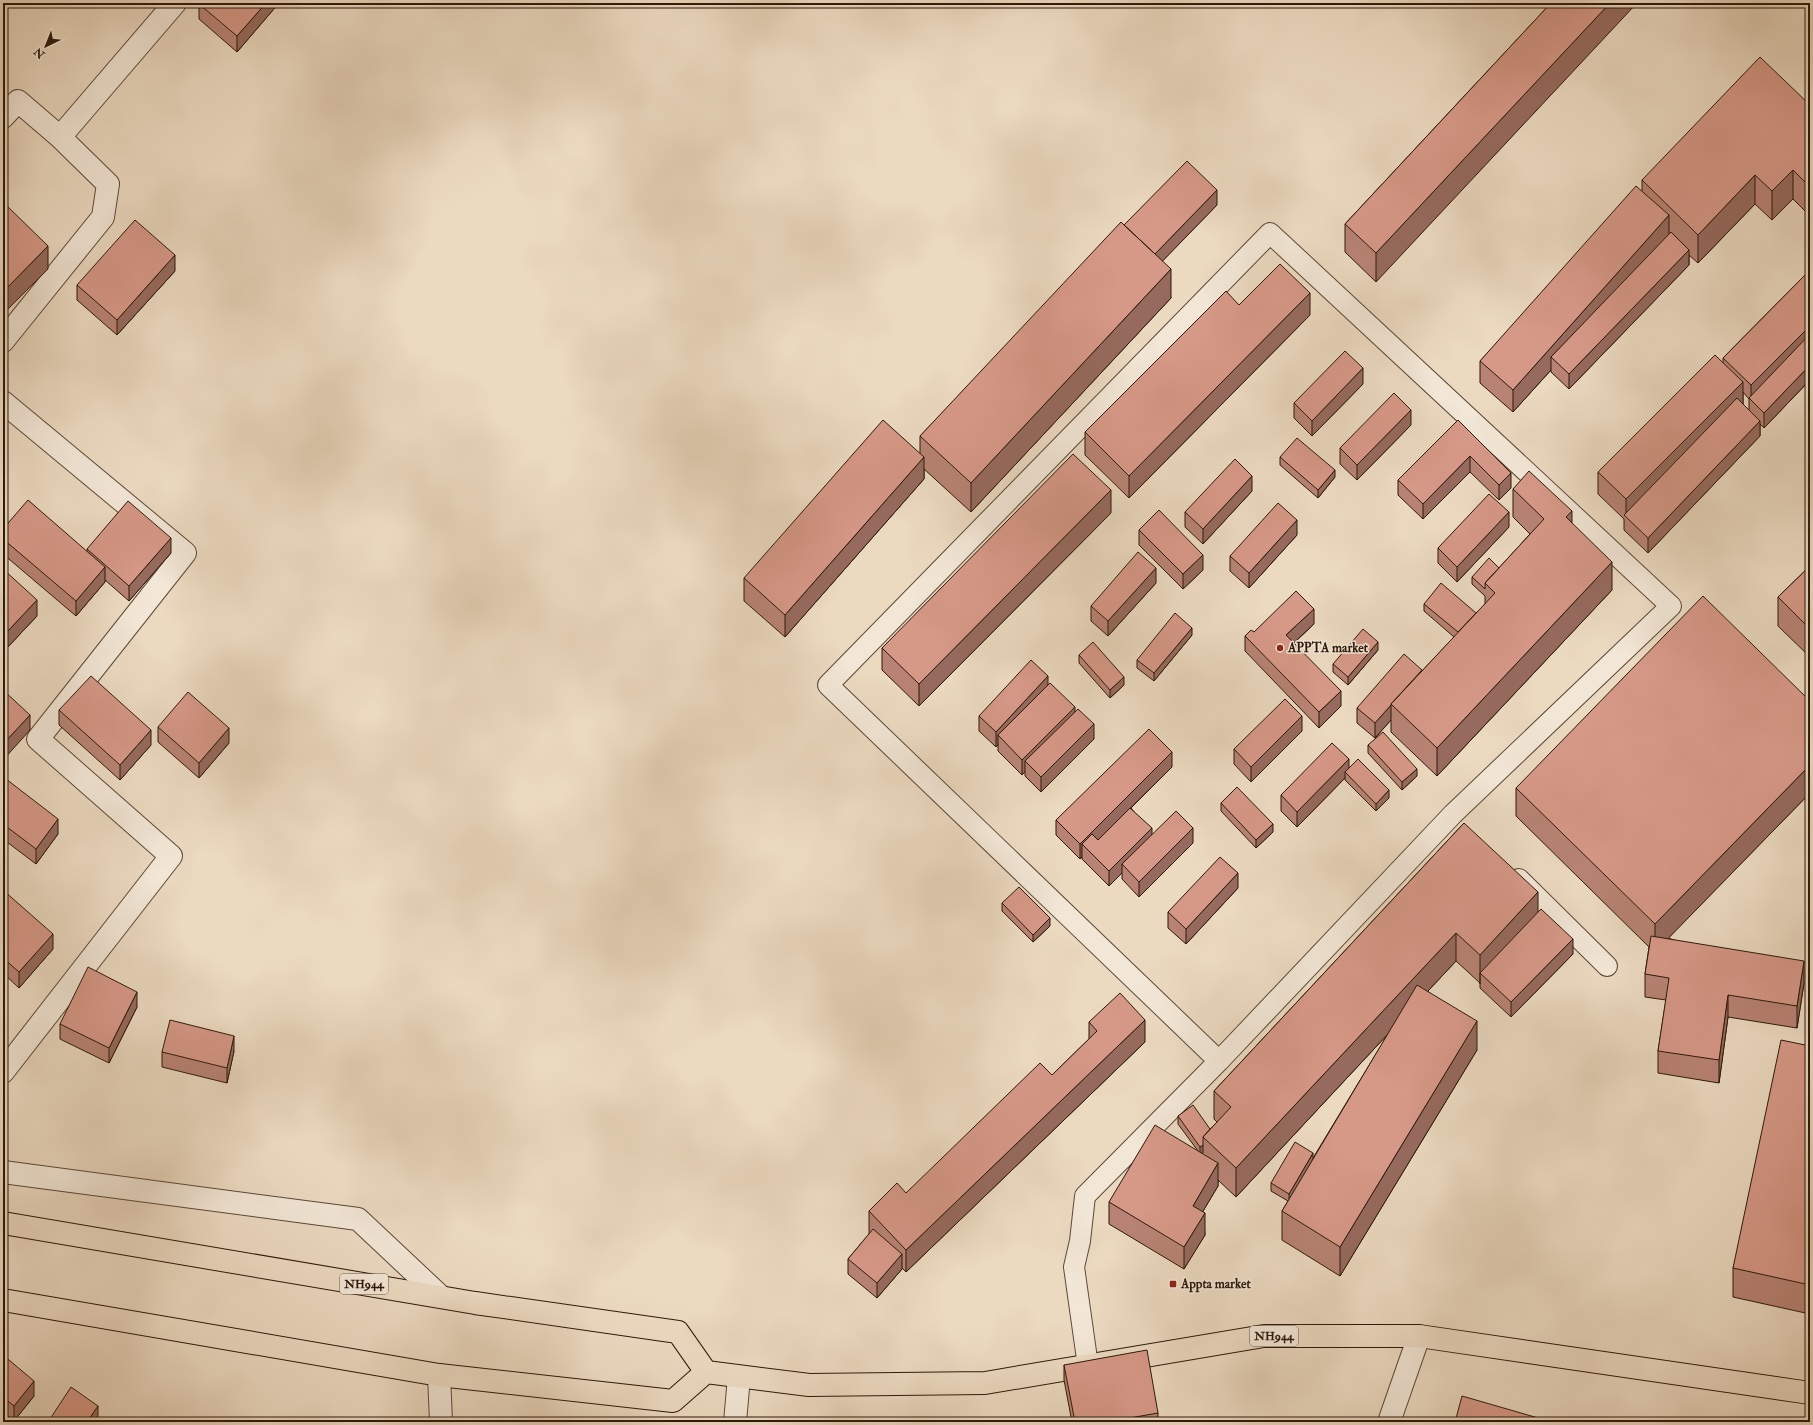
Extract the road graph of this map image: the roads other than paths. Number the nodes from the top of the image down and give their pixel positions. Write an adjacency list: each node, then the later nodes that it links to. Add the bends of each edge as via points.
1 (175, 3): 3 (street)
2 (3, 117): 3 (street, via 18,101)
3 (60, 137): 4 (street, via 108,184 103,217)
4 (3, 341)
5 (3, 402): 9 (street, via 185,553 38,739 171,856)
6 (1508, 868): 7 (lane)
7 (1607, 966)
8 (1219, 1061): 8 (lane, via 828,685 1270,233 1671,606); 15 (lane, via 1085,1196 1074,1267)
9 (3, 1072)
10 (3, 1172): 12 (street, via 358,1219)
11 (3, 1223): 12 (highway, NH944)
12 (440, 1296): 16 (highway, NH944, via 678,1332)
13 (3, 1300): 17 (highway)
14 (1419, 1336): 15 (highway, NH944, via 1264,1336); 19 (highway, NH944); 22 (street)
15 (1088, 1366): 18 (highway, NH944, via 985,1383 809,1386)
16 (706, 1372): 17 (highway, via 673,1401); 18 (highway, NH944)
17 (439, 1375): 20 (street)
18 (739, 1377): 21 (street)
19 (1810, 1393)
20 (441, 1422)
21 (735, 1422)
22 (1389, 1422)

